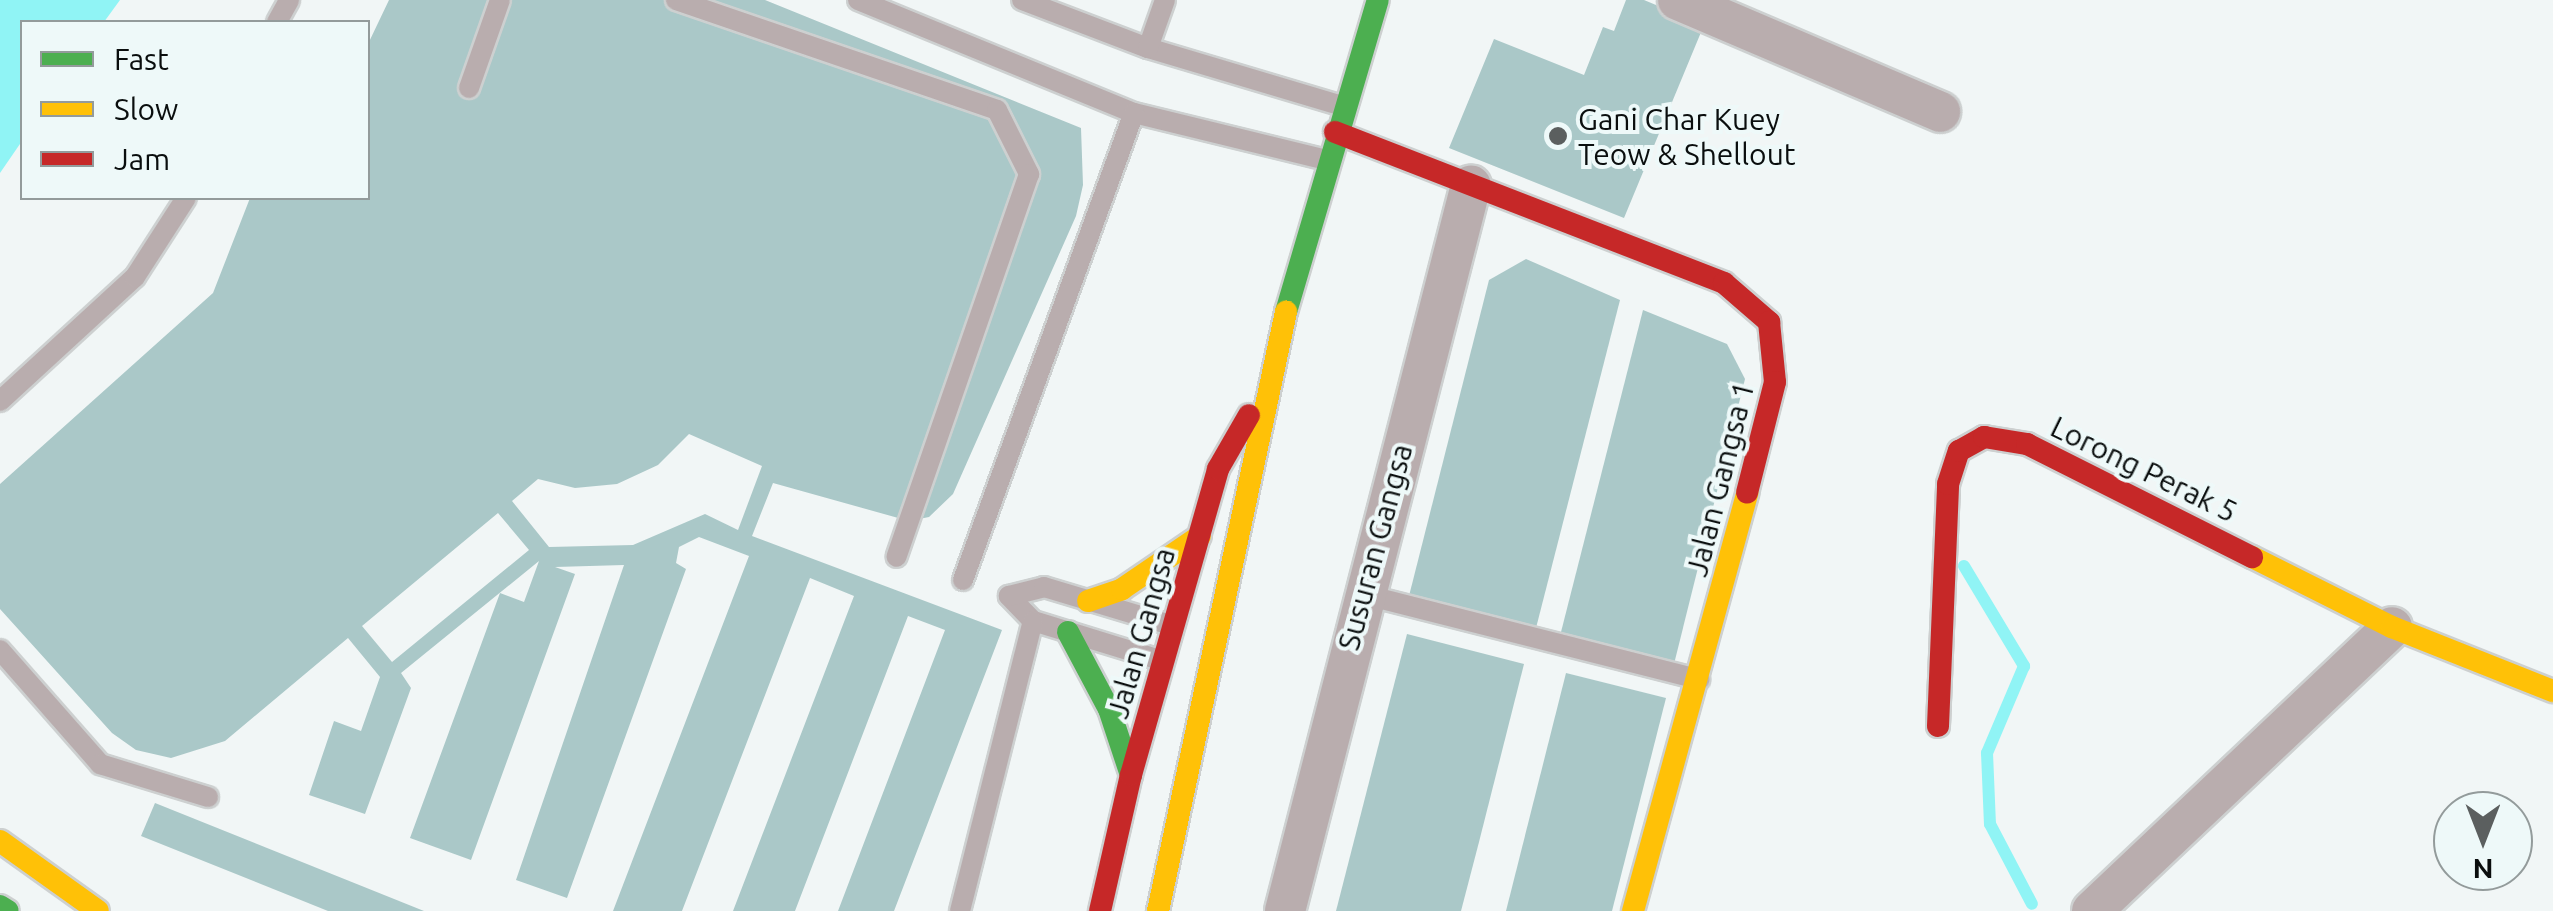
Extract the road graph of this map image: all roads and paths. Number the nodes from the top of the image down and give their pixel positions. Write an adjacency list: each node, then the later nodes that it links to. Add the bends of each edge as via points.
1 (500, 0): 9 (lane)
2 (676, 0): 20 (lane, via 997,110 1029,174)
3 (858, 0): 12 (lane)
4 (1022, 0): 8 (lane)
5 (1165, 0): 8 (lane)
6 (1378, 0): 10 (street, Jalan Gangsa)
7 (1678, 0): 11 (street)
8 (1148, 48): 10 (lane)
9 (469, 88)
10 (1344, 106): 13 (street, Jalan Gangsa)
11 (1940, 112)
12 (1134, 113): 14 (lane); 21 (lane)
13 (1336, 132): 14 (street, Jalan Gangsa); 15 (street, Jalan Gangsa 1)
14 (1326, 160): 17 (street, Jalan Gangsa)
15 (1471, 185): 22 (street, Susuran Gangsa); 33 (street, Jalan Gangsa 1, via 1724,282 1769,322 1775,382)
16 (185, 200): 18 (lane, via 136,276)
17 (1268, 382): 19 (street, Jalan Gangsa, via 1218,470); 28 (street, Jalan Gangsa)
18 (0, 400)
19 (1200, 536): 23 (street, via 1122,589); 25 (street, Jalan Gangsa)
20 (896, 557)
21 (963, 580)
22 (1362, 594): 33 (lane); 45 (street, Susuran Gangsa)
23 (1088, 601): 24 (lane, via 1044,587 1009,596); 25 (lane)
24 (1033, 621): 27 (lane); 42 (lane)
25 (1174, 626): 30 (lane); 31 (street, Jalan Gangsa)
26 (2392, 627): 34 (street, Lorong Perak 5); 35 (street, Lorong Perak 5, via 2058,458 2027,444 1984,438 1959,451 1948,484); 47 (street)
27 (1068, 632): 31 (lane); 36 (street, via 1109,709)
28 (1221, 635): 30 (lane); 32 (street, Jalan Gangsa)
29 (0, 650): 37 (lane, via 100,764)
30 (1196, 650): 31 (lane); 32 (lane)
31 (1164, 662): 36 (street, Jalan Gangsa)
32 (1210, 676): 44 (street, Jalan Gangsa)
33 (1702, 680): 46 (street, Jalan Gangsa 1)
34 (2553, 691)
35 (1938, 726)
36 (1131, 774): 43 (street, Jalan Gangsa)
37 (208, 797)
38 (0, 841): 41 (street)
39 (0, 906): 40 (street)
40 (8, 911)
41 (98, 911)
42 (960, 911)
43 (1100, 911)
44 (1158, 911)
45 (1285, 911)
46 (1632, 911)
47 (2092, 911)

